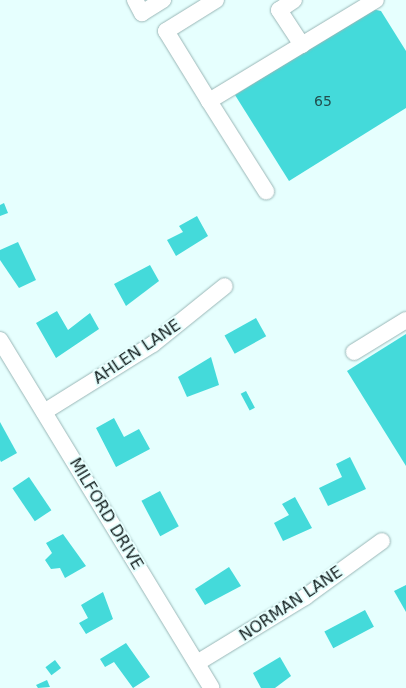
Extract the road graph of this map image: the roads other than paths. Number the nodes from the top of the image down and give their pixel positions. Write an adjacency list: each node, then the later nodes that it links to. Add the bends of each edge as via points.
1 (135, 0): 2 (street, via 142,13)
2 (163, 0)
3 (216, 0): 8 (street, via 166,31)
4 (294, 0): 6 (street)
5 (376, 0): 7 (street)
6 (276, 5): 7 (street)
7 (302, 45): 8 (street)
8 (209, 101): 9 (street)
9 (266, 191)
10 (225, 286): 14 (street, AHLEN LANE, via 153,344)
11 (406, 320): 13 (street)
12 (0, 340): 14 (street, MILFORD DRIVE)
13 (354, 352)
14 (44, 412): 16 (street, MILFORD DRIVE)
15 (382, 541): 16 (street, NORMAN LANE, via 272,618)
16 (198, 663): 17 (street, MILFORD DRIVE)
17 (212, 688)

